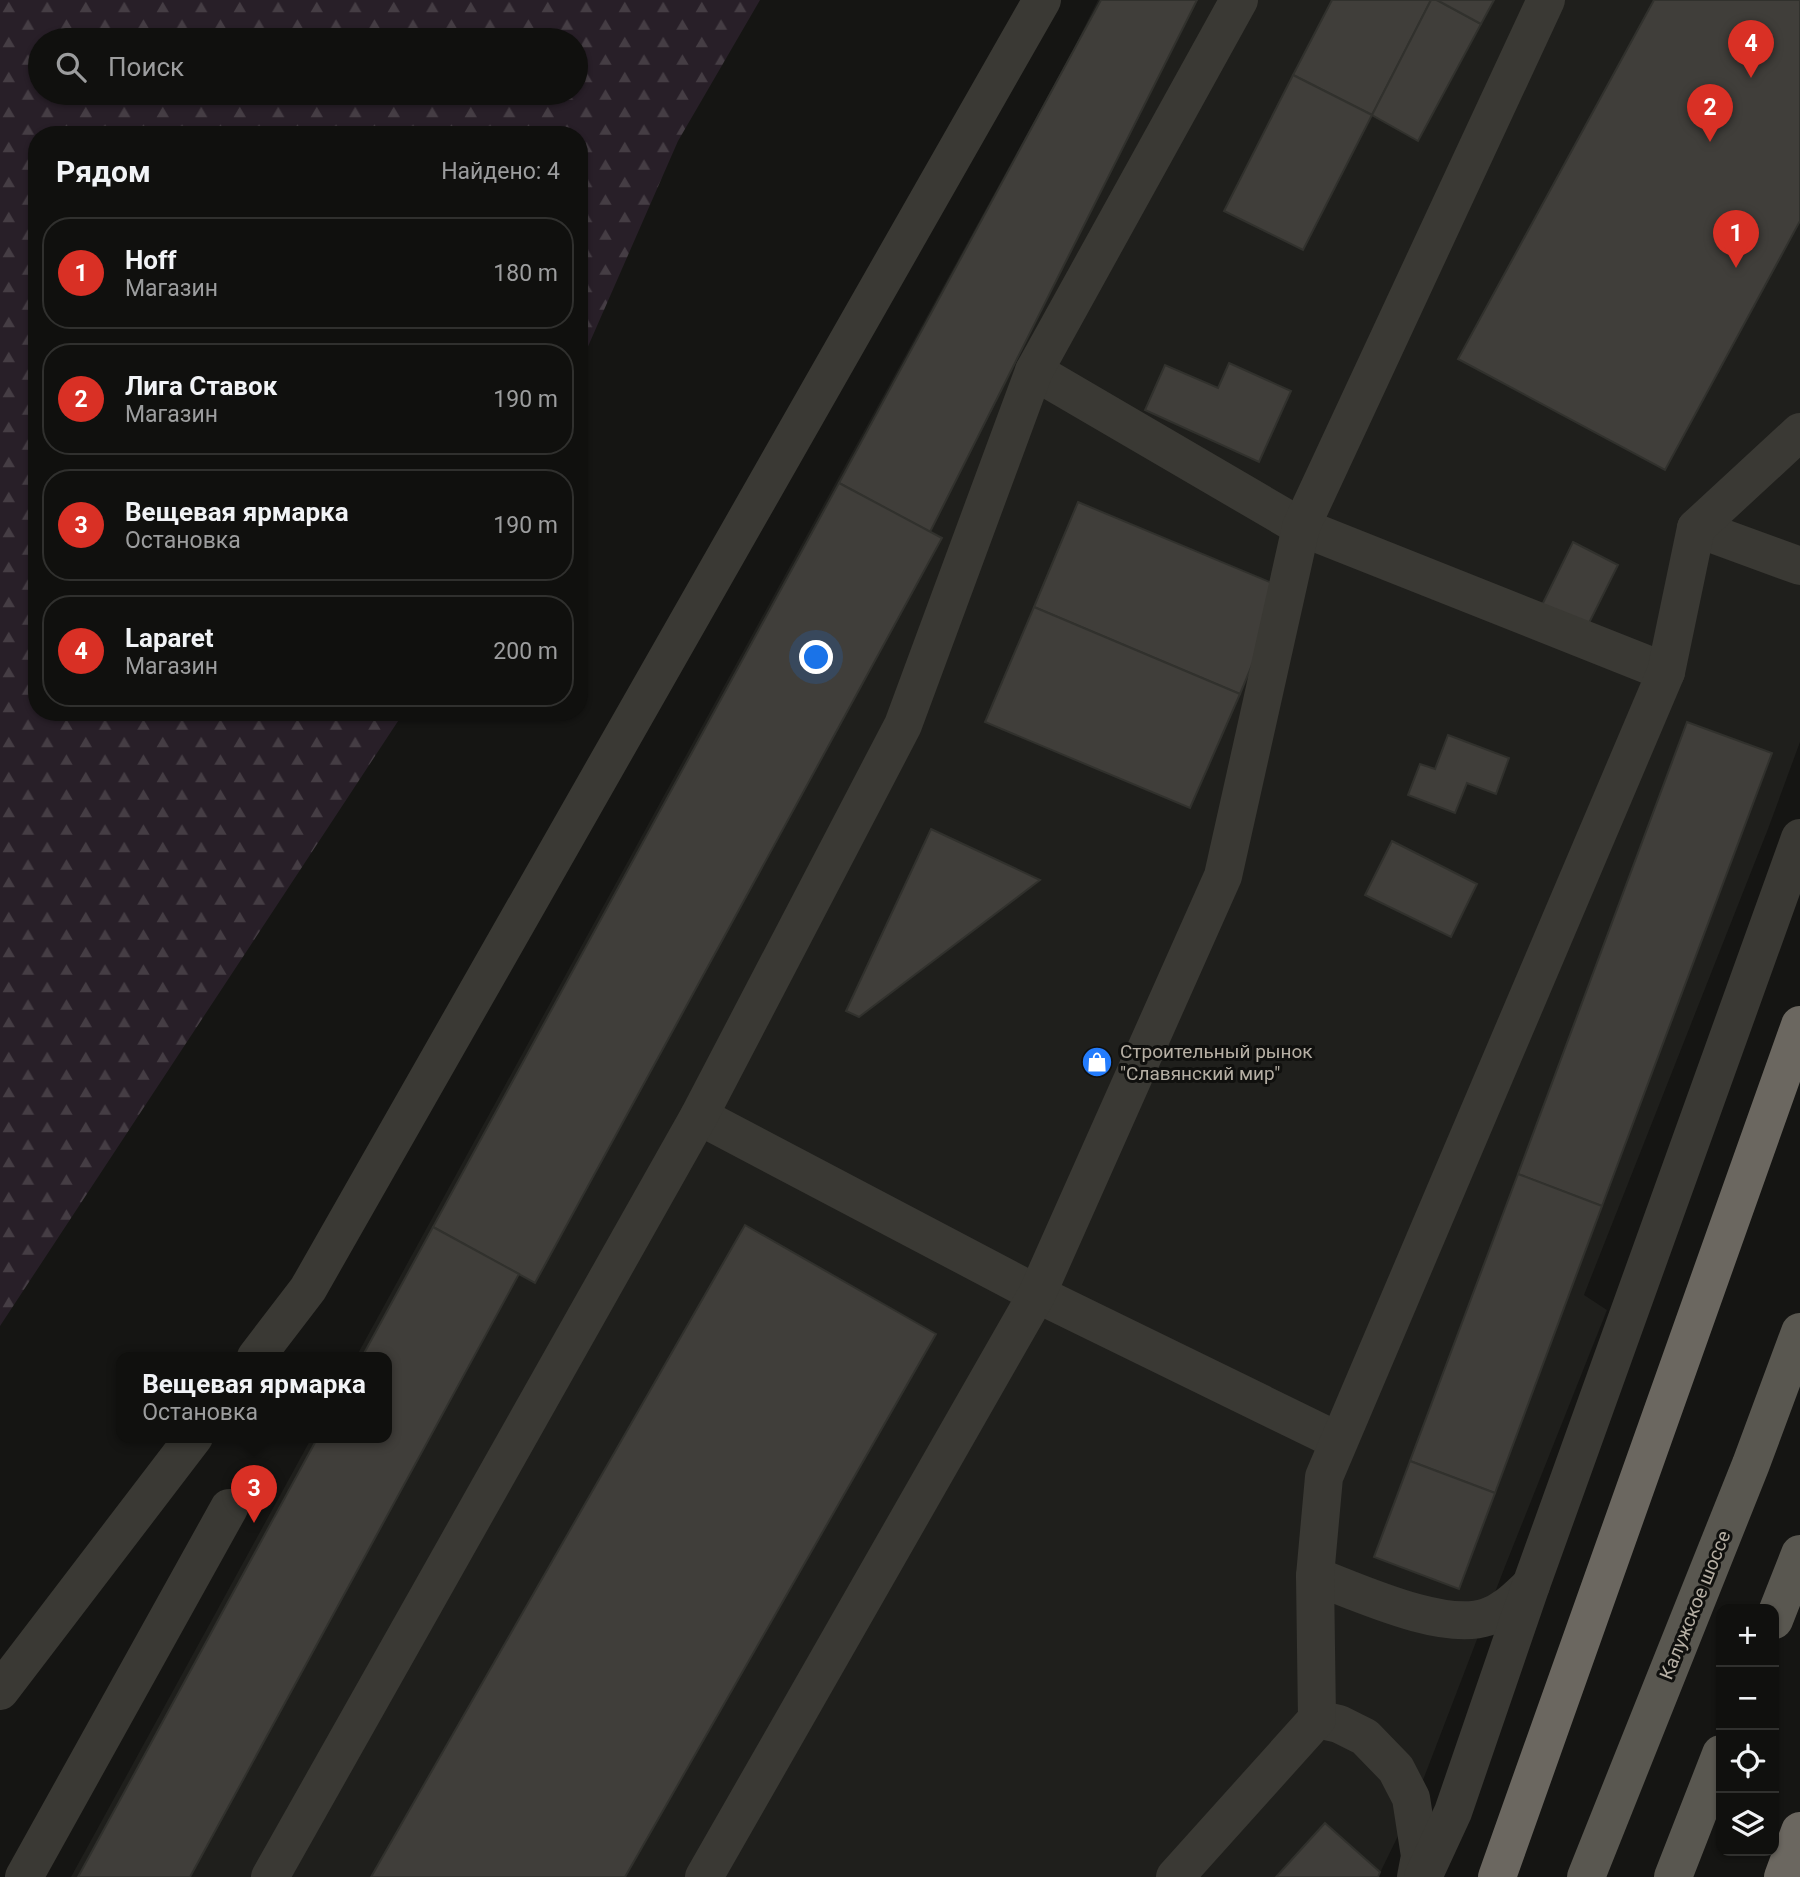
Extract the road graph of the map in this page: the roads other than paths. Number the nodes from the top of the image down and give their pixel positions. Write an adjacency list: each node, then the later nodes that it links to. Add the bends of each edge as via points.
1 (1042, 0): 15 (street, via 308,1289)
2 (1239, 0): 4 (street)
3 (1546, 0): 6 (street)
4 (1034, 371): 6 (street); 12 (street, via 903,725)
5 (1800, 432): 7 (street)
6 (1301, 527): 9 (street); 13 (street, via 1223,876)
7 (1696, 528): 8 (street); 9 (street)
8 (1800, 566)
9 (1666, 672): 16 (street)
10 (1800, 838): 21 (street)
11 (1800, 1025): 33 (highway)
12 (699, 1116): 13 (street); 28 (street)
13 (1037, 1294): 16 (street); 29 (street)
14 (1800, 1332): 34 (main road, Калужское шоссе)
15 (260, 1352)
16 (1338, 1441): 20 (street, via 1324,1477)
17 (189, 1443): 23 (street)
18 (229, 1508): 27 (street)
19 (1800, 1554): 22 (main road)
20 (1315, 1576): 21 (street, via 1417,1614 1458,1621 1486,1617); 24 (street)
21 (1531, 1586): 32 (street, via 1453,1812)
22 (1779, 1607)
23 (0, 1691)
24 (1317, 1719): 30 (street); 31 (street, via 1365,1737 1396,1769 1411,1798 1416,1821 1420,1856)
25 (1716, 1767): 35 (main road)
26 (1800, 1831): 36 (highway)
27 (24, 1877)
28 (270, 1877)
29 (704, 1877)
30 (1175, 1877)
31 (1416, 1877)
32 (1423, 1877)
33 (1497, 1877)
34 (1586, 1877)
35 (1673, 1877)
36 (1783, 1877)

